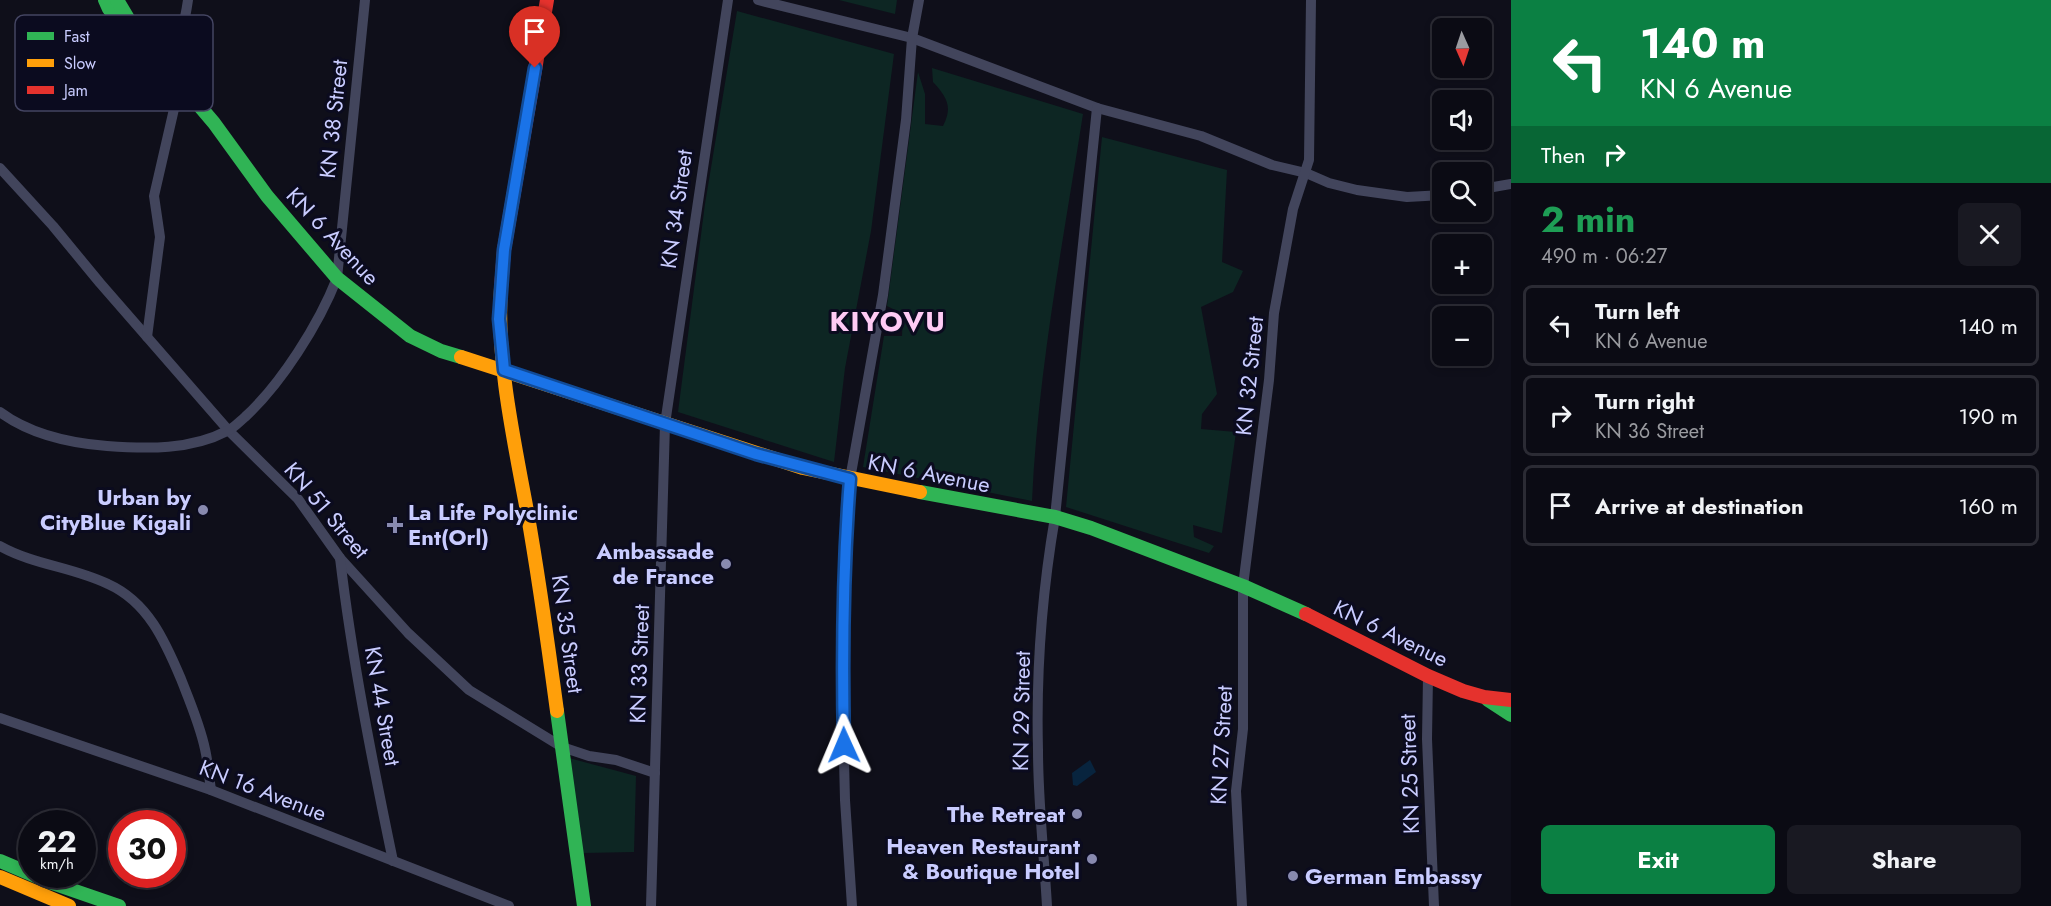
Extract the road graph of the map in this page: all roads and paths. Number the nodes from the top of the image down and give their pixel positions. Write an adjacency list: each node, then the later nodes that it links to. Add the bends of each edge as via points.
1 (105, 0): 10 (main road, KN 6 Avenue)
2 (117, 0): 11 (main road, KN 6 Avenue)
3 (188, 0): 12 (street)
4 (365, 0): 22 (street, KN 38 Street)
5 (547, 0): 24 (main road, KN 35 Street, via 504,250 499,319)
6 (728, 0): 26 (street, KN 34 Street)
7 (758, 0): 13 (street)
8 (919, 0): 13 (street)
9 (1311, 0): 18 (street, KN 32 Street)
10 (117, 15)
11 (126, 15)
12 (186, 15)
13 (912, 38): 14 (street); 28 (street, via 906,120 883,295)
14 (1096, 108): 18 (street, via 1201,136 1272,165); 29 (street, KN 29 Street)
15 (174, 111): 23 (street, via 154,196 160,237)
16 (204, 111): 22 (main road, KN 6 Avenue, via 267,196)
17 (0, 168): 23 (street, KN 51 Street)
18 (1306, 173): 21 (street, via 1357,190 1407,197); 32 (street, KN 32 Street, via 1293,209 1274,313)
19 (1511, 184): 20 (street)
20 (1492, 187)
21 (1432, 196)
22 (337, 278): 24 (main road, KN 6 Avenue, via 410,336 441,351); 27 (street, via 278,381)
23 (147, 338): 27 (street, KN 51 Street)
24 (504, 370): 26 (main road, KN 6 Avenue); 38 (main road, KN 35 Street)
25 (0, 412): 27 (street, via 46,435 105,446 179,446)
26 (665, 424): 28 (main road, KN 6 Avenue); 39 (street, KN 33 Street)
27 (229, 431): 31 (street, KN 51 Street, via 298,499)
28 (850, 479): 29 (main road, KN 6 Avenue); 49 (street, via 842,680)
29 (1055, 517): 32 (main road, KN 6 Avenue); 50 (street, KN 29 Street, via 1046,573 1037,748)
30 (0, 546): 40 (street, via 27,559 109,584 150,617 196,719)
31 (340, 558): 38 (street, KN 51 Street, via 408,633 469,690); 42 (street, KN 44 Street, via 345,605)
32 (1243, 586): 33 (main road, KN 6 Avenue); 51 (street, KN 27 Street, via 1243,729 1236,791)
33 (1428, 676): 34 (main road, KN 6 Avenue); 52 (street, KN 25 Street, via 1426,739)
34 (1484, 697): 35 (main road, KN 6 Avenue); 36 (main road, KN 6 Avenue)
35 (1511, 700)
36 (1511, 715)
37 (0, 718): 40 (street, KN 16 Avenue)
38 (562, 747): 39 (street, KN 51 Street); 47 (main road, KN 35 Street)
39 (655, 773): 48 (street, KN 33 Street)
40 (211, 790): 42 (street, KN 16 Avenue)
41 (0, 861): 45 (main road)
42 (393, 861): 46 (street, KN 16 Avenue)
43 (0, 878): 44 (main road)
44 (69, 906)
45 (119, 906)
46 (509, 906)
47 (585, 906)
48 (651, 906)
49 (852, 906)
50 (1047, 906)
51 (1242, 906)
52 (1434, 906)

